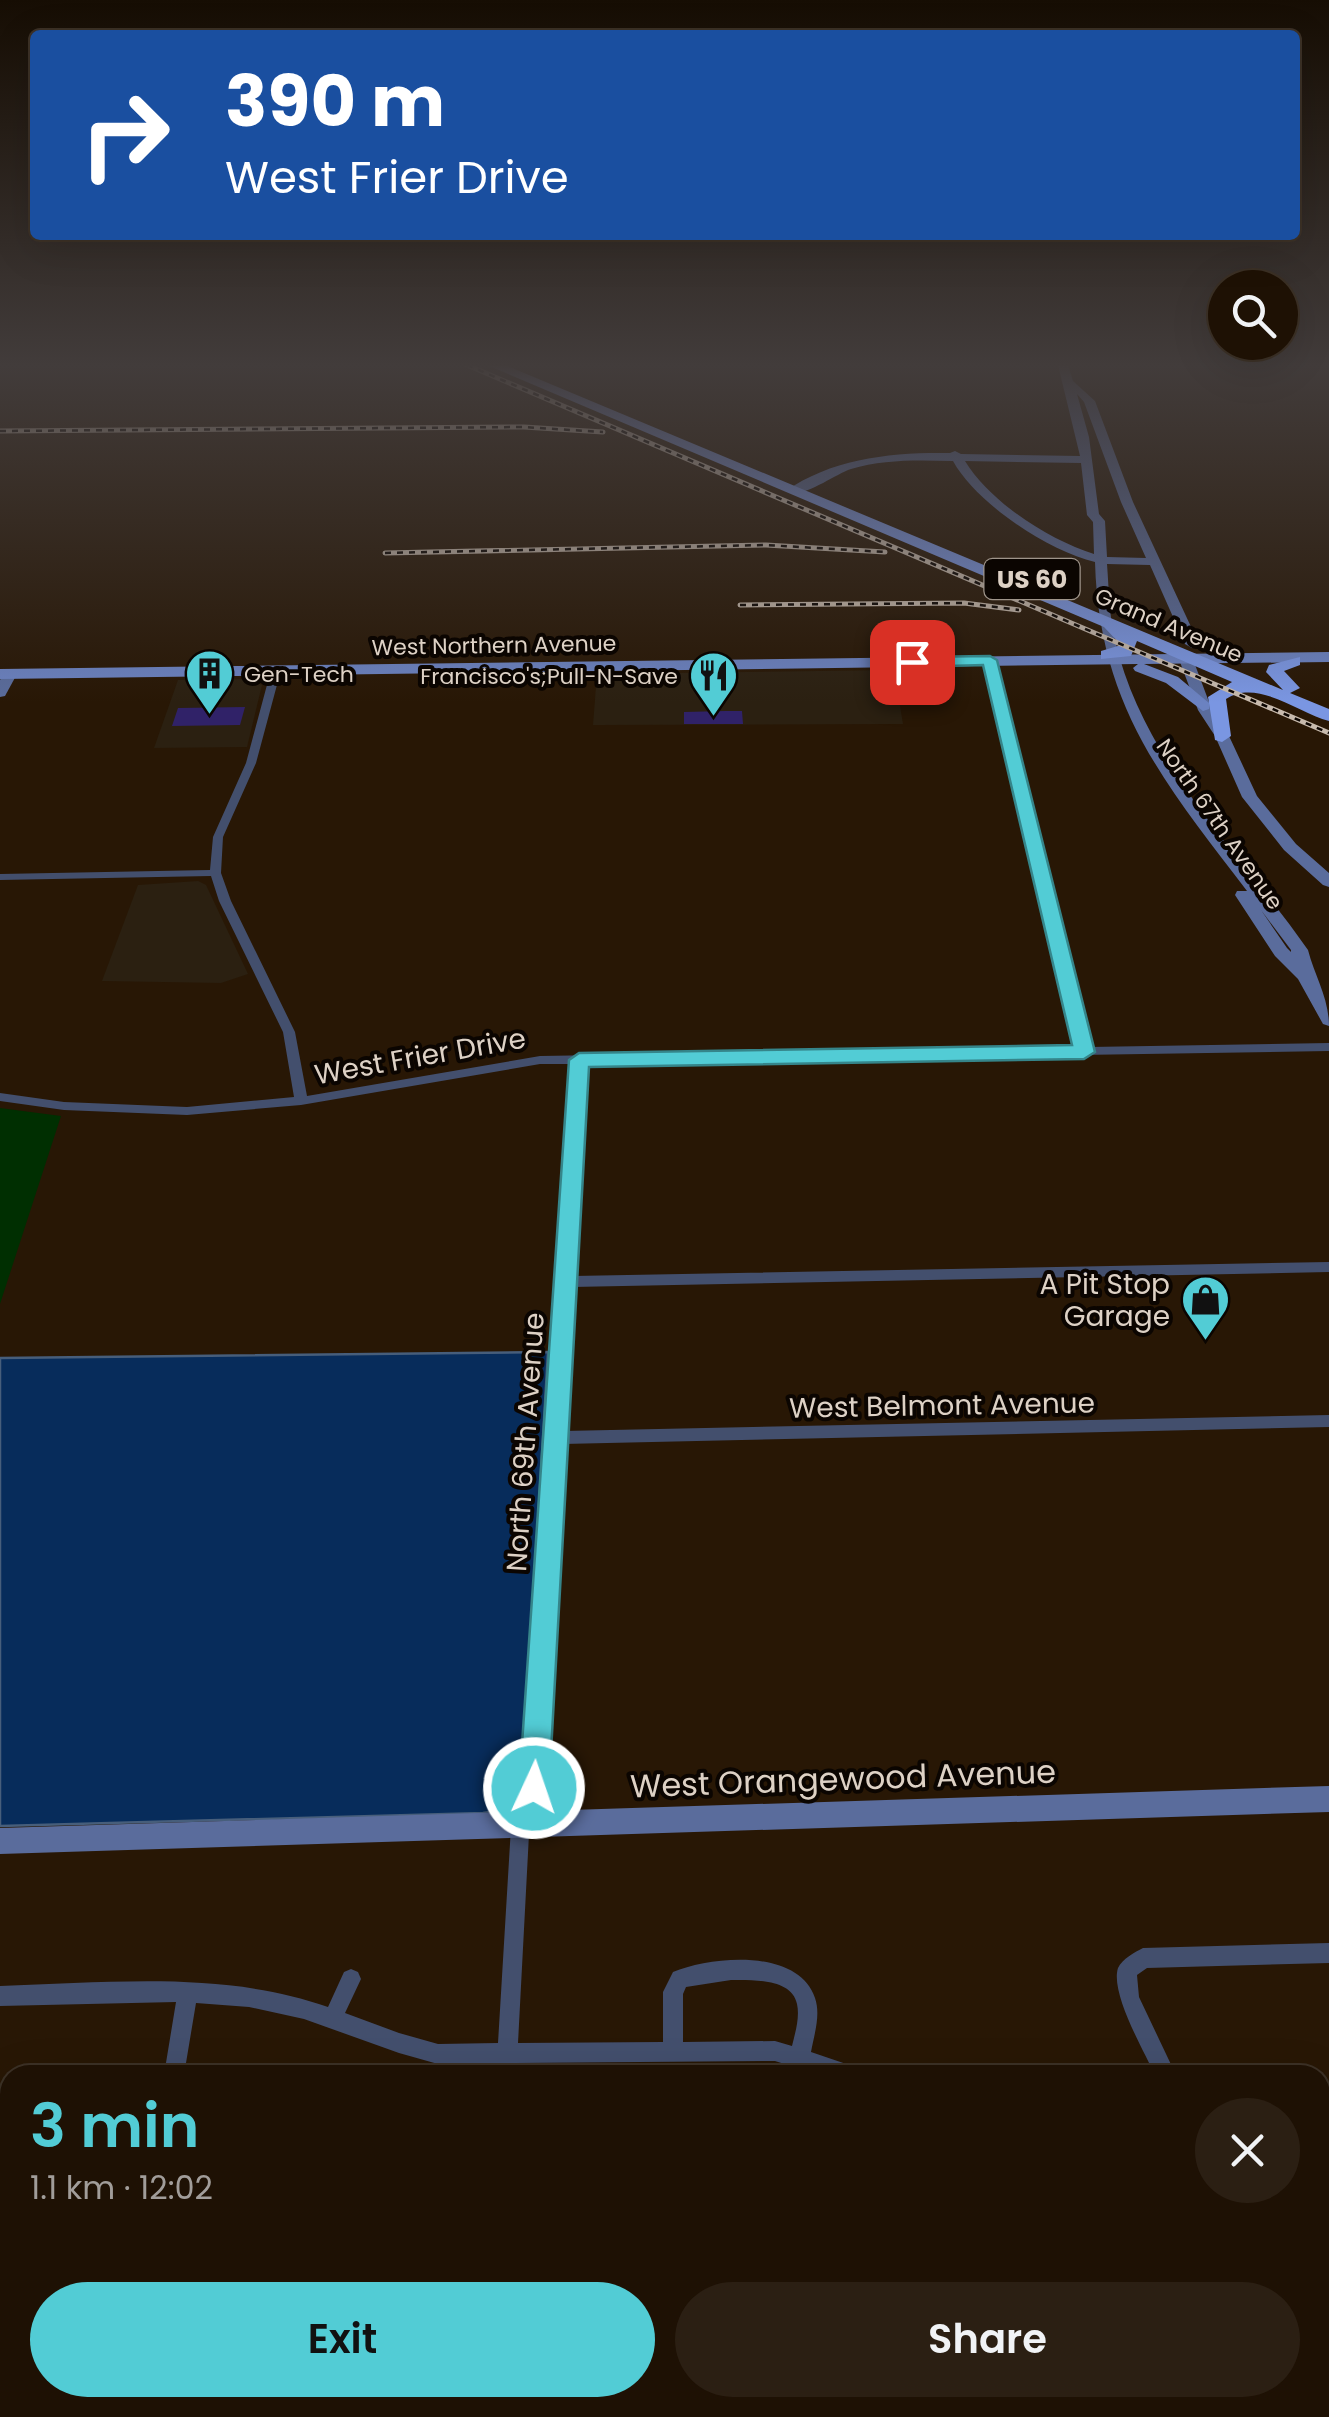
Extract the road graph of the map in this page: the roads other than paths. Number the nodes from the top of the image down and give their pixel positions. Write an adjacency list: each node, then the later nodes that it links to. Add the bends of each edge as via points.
1 (774, 478): 6 (highway, Grand Avenue / US 60)
2 (823, 478): 6 (main road)
3 (970, 478): 7 (main road, via 1070,549 1102,560)
4 (1089, 478): 28 (main road, North 67th Avenue, via 1106,632 1128,717 1168,795 1306,977)
5 (1118, 478): 7 (main road, North 67th Avenue, via 1142,548)
6 (798, 488): 8 (highway, Grand Avenue / US 60); 12 (highway, Grand Avenue / US 60)
7 (1156, 561): 12 (main road, North 67th Avenue)
8 (1095, 618): 9 (highway, via 1130,641 1125,652); 12 (highway, Grand Avenue / US 60)
9 (1107, 655): 11 (main road, West Northern Avenue); 12 (main road, West Northern Avenue)
10 (1329, 657): 12 (main road, West Northern Avenue); 13 (main road, West Northern Avenue)
11 (990, 660): 14 (main road, West Northern Avenue); 16 (main road, West Northern Avenue); 30 (street)
12 (1193, 660): 14 (main road, West Northern Avenue); 15 (highway, Grand Avenue); 19 (highway, Grand Avenue / US 60); 22 (main road, North 67th Avenue)
13 (1294, 661): 15 (main road, West Northern Avenue); 18 (highway, via 1275,672)
14 (1088, 664): 22 (main road, via 1158,673)
15 (1239, 666): 18 (highway, Grand Avenue)
16 (276, 670): 17 (main road, West Northern Avenue); 25 (street, via 251,763 218,837)
17 (5, 674): 20 (main road)
18 (1291, 688): 21 (highway, Grand Avenue)
19 (1267, 690): 23 (highway, Grand Avenue / US 60); 24 (highway, via 1237,687 1220,694)
20 (0, 693)
21 (1329, 704)
22 (1203, 706): 24 (main road, North 67th Avenue)
23 (1329, 716)
24 (1222, 736): 27 (main road, North 67th Avenue, via 1250,797 1290,848)
25 (215, 873): 26 (street); 33 (street, via 288,1032)
26 (0, 877)
27 (1329, 882)
28 (1329, 1020)
29 (1329, 1047): 30 (street, West Frier Drive)
30 (1084, 1052): 31 (street, West Frier Drive)
31 (579, 1060): 33 (street, West Frier Drive, via 503,1064); 35 (street, North 69th Avenue)
32 (0, 1097): 33 (street, West Frier Drive, via 157,1111)
33 (301, 1101)
34 (1329, 1267): 35 (street)
35 (565, 1282): 37 (street, North 69th Avenue)
36 (1329, 1421): 37 (street, West Belmont Avenue)
37 (556, 1438): 39 (street, North 69th Avenue)
38 (1329, 1799): 39 (main road, West Orangewood Avenue)
39 (526, 1827): 40 (main road, West Orangewood Avenue); 50 (street, North 69th Avenue)
40 (0, 1841)
41 (1329, 1954): 53 (street, via 1143,1958 1126,1970 1129,1998)
42 (351, 1979): 45 (street)
43 (188, 1992): 44 (street); 45 (street, via 288,2004); 48 (street)
44 (0, 1996)
45 (332, 2020): 49 (street, via 390,2044)
46 (673, 2053): 47 (street); 47 (street, via 673,1992 680,1978 780,1972 796,1981 807,2000); 51 (street)
47 (801, 2056): 52 (street)
48 (176, 2065)
49 (500, 2065)
50 (506, 2065)
51 (519, 2065)
52 (825, 2065)
53 (1161, 2065)

